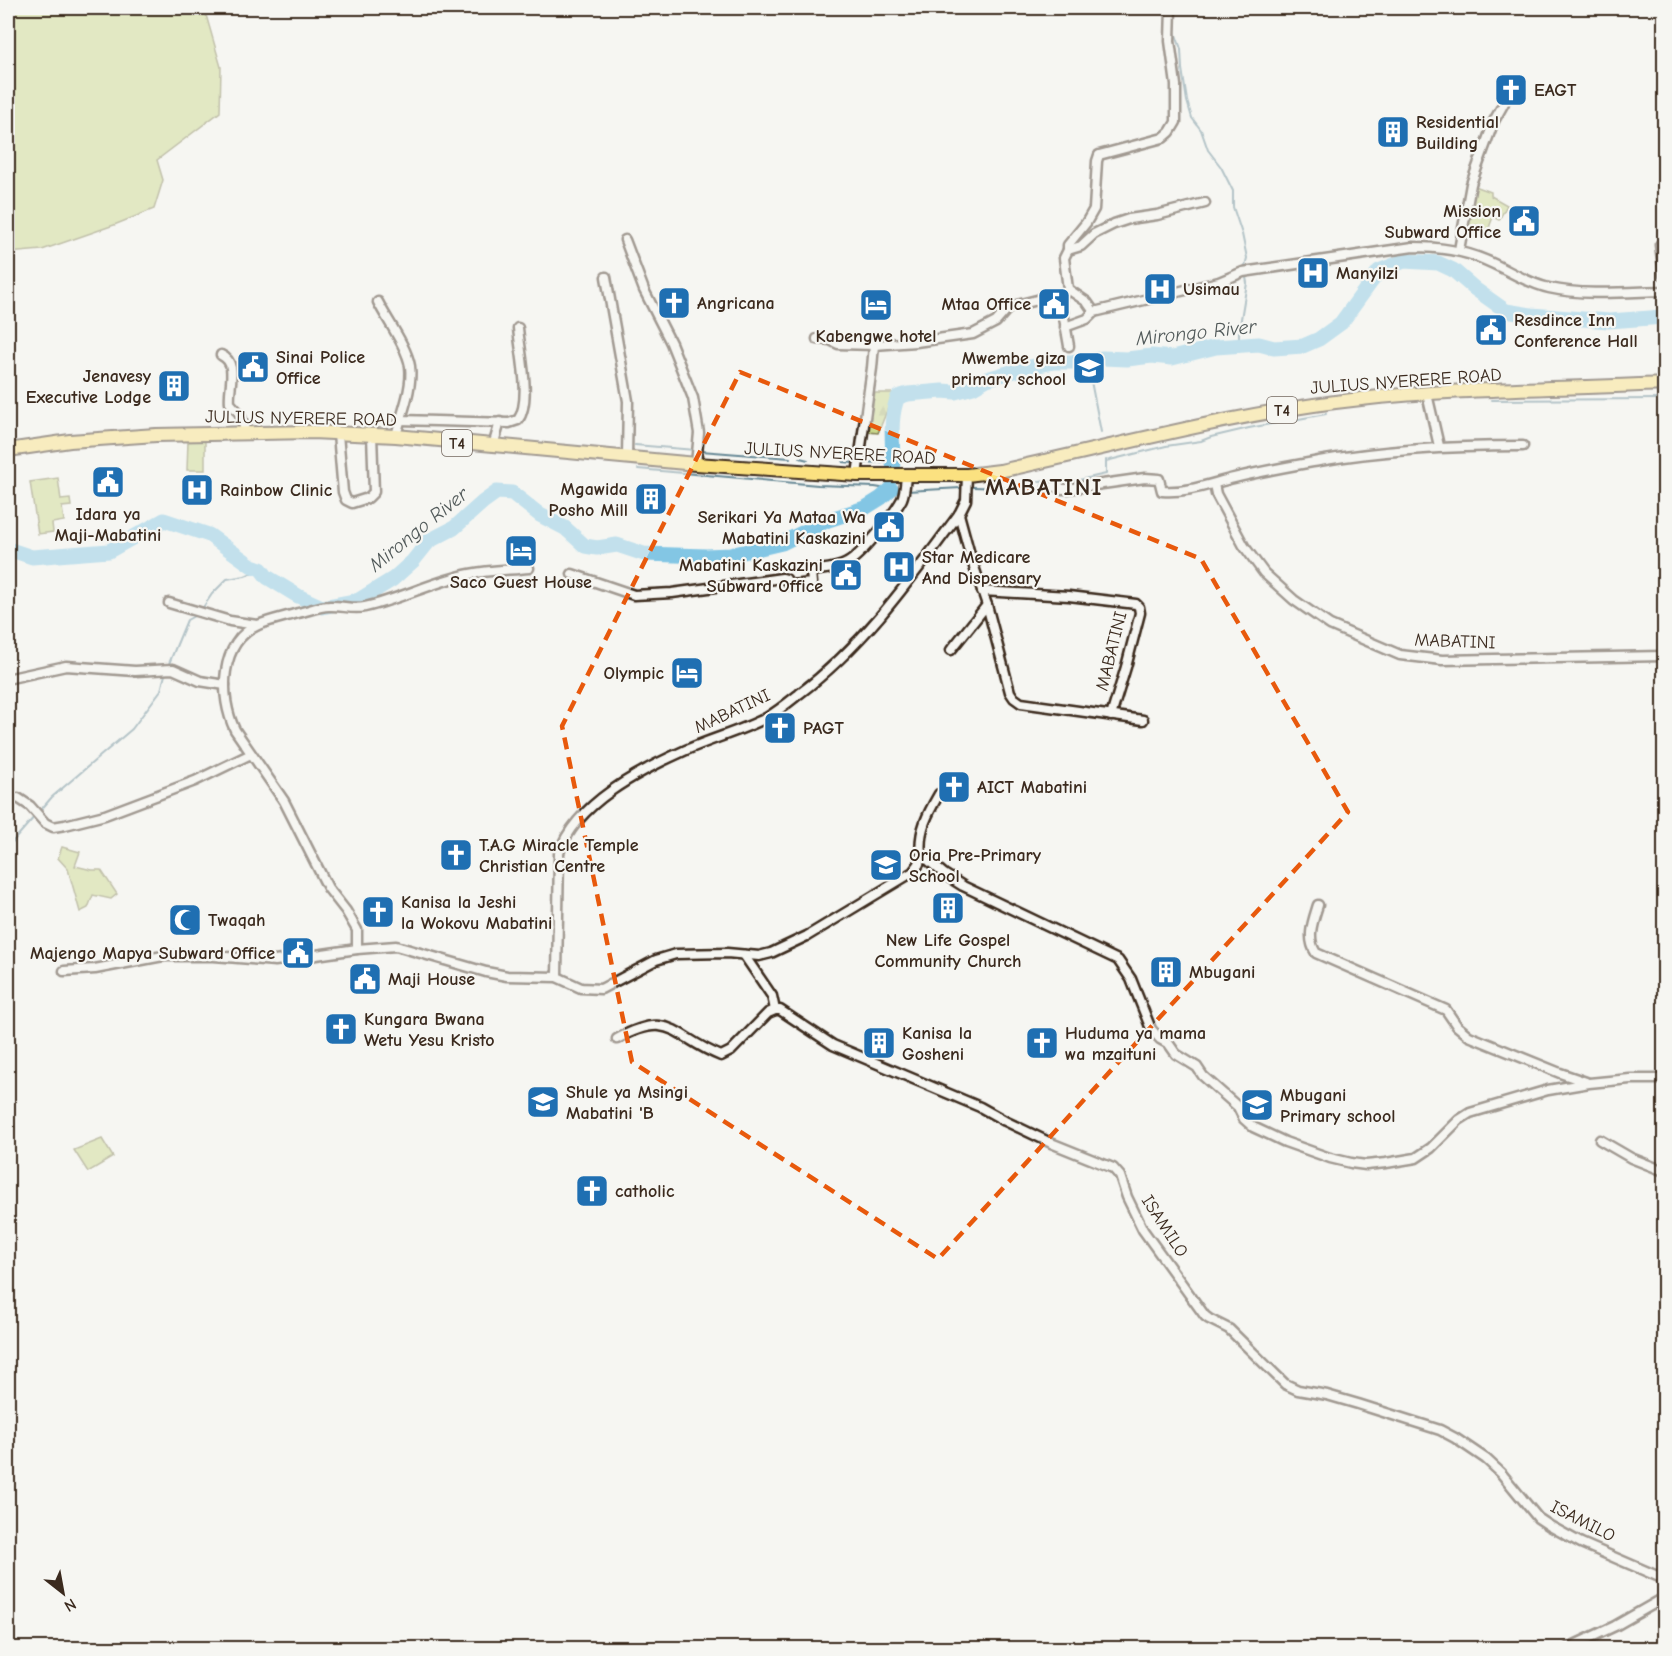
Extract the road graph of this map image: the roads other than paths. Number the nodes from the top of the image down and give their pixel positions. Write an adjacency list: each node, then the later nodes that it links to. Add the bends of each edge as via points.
1 (1171, 8): 6 (street, via 1176,122 1163,138 1099,155 1094,209)
2 (1504, 103): 7 (street, via 1471,184)
3 (1205, 203): 6 (street, via 1114,224)
4 (625, 240): 33 (street, via 693,398 699,433)
5 (1665, 241): 8 (street, via 1660,244)
6 (1068, 250): 10 (street, via 1064,258)
7 (1459, 250): 11 (street, via 1548,288 1601,293); 14 (street, via 1413,247 1243,272 1219,282)
8 (1665, 274)
9 (606, 277): 34 (street, via 628,401)
10 (1068, 289): 12 (street); 14 (street)
11 (1665, 291)
12 (1060, 295): 15 (street); 18 (street, via 1010,307 996,322 973,334)
13 (378, 303): 23 (street, via 410,365)
14 (1094, 312): 15 (street, via 1087,319)
15 (1065, 327): 19 (street)
16 (518, 328): 24 (street, via 524,408 518,420)
17 (816, 339): 18 (street)
18 (873, 345): 35 (street)
19 (1069, 346)
20 (221, 355): 25 (street, via 231,364 230,403 240,414)
21 (1665, 384): 22 (highway, JULIUS NYERERE ROAD / T4)
22 (1428, 394): 30 (street); 36 (highway, JULIUS NYERERE ROAD / T4, via 1301,407)
23 (400, 420): 24 (street); 28 (street)
24 (500, 422): 29 (street)
25 (246, 433): 26 (highway, JULIUS NYERERE ROAD / T4); 32 (highway, JULIUS NYERERE ROAD / T4, via 70,441)
26 (338, 434): 27 (highway, JULIUS NYERERE ROAD / T4); 27 (street, via 343,492 352,503 374,492)
27 (372, 435): 28 (highway, JULIUS NYERERE ROAD / T4)
28 (396, 436): 29 (highway, JULIUS NYERERE ROAD / T4)
29 (492, 446): 34 (highway, JULIUS NYERERE ROAD / T4)
30 (1439, 446): 31 (street); 37 (street, via 1321,461)
31 (1523, 446)
32 (8, 450)
33 (697, 454): 34 (highway, JULIUS NYERERE ROAD / T4); 35 (highway, JULIUS NYERERE ROAD / T4)
34 (627, 457)
35 (857, 475): 38 (highway, JULIUS NYERERE ROAD / T4)
36 (967, 475): 38 (highway, JULIUS NYERERE ROAD / T4); 40 (street, MABATINI, via 966,500)
37 (1214, 484): 39 (street, via 1197,489 1162,490 1159,479 1145,478 1067,489); 48 (street, MABATINI, via 1244,546 1264,573 1330,625 1400,655 1442,660)
38 (905, 486): 42 (street, via 894,512 855,556 838,567 811,571 812,583 790,585 782,578 672,593 634,594)
39 (1047, 488)
40 (959, 514): 43 (street); 61 (street, MABATINI, via 880,619 801,692 767,717 643,771 590,807 577,821 559,853)
41 (529, 568): 46 (street, via 469,574 362,608 328,606)
42 (572, 574)
43 (982, 591): 45 (street); 51 (street, MABATINI, via 1136,604 1140,613)
44 (169, 603): 46 (street)
45 (987, 605): 47 (street); 51 (street, via 1014,698 1022,703)
46 (257, 625): 50 (street, via 238,641 232,652)
47 (951, 650)
48 (1665, 656)
49 (10, 678): 50 (street, via 66,666 173,669 200,681)
50 (225, 685): 53 (street, via 229,717)
51 (1111, 716): 52 (street)
52 (1143, 720)
53 (251, 754): 55 (street, via 195,782 105,815 59,826 45,823 18,798); 58 (street, via 284,801 328,888 357,930)
54 (939, 794): 56 (street, via 921,831)
55 (8, 800)
56 (921, 854): 59 (street, via 913,872 807,936 771,953); 65 (street, via 963,886 1118,960 1131,979 1151,1029 1176,1054 1197,1066 1238,1107 1244,1119 1261,1132 1330,1158 1366,1165 1416,1158 1470,1113 1548,1090)
57 (1318, 905): 65 (street, via 1310,938 1316,953 1446,1010 1469,1036)
58 (357, 949): 60 (street, via 275,961 163,956); 61 (street, via 396,946 486,972)
59 (744, 954): 61 (street, via 664,956 601,989 581,988); 62 (street, via 772,996)
60 (64, 971)
61 (557, 977)
62 (775, 1010): 63 (street, via 721,1056 656,1024); 68 (street, ISAMILO, via 842,1049 1113,1168 1148,1237 1201,1311 1236,1335 1286,1384 1440,1430 1486,1459 1544,1522 1581,1543)
63 (617, 1039)
64 (1665, 1079): 65 (street)
65 (1589, 1083)
66 (1600, 1140): 67 (street)
67 (1665, 1171)
68 (1665, 1579)
69 (1665, 1600): 70 (street); 71 (street)
70 (1665, 1609)
71 (1568, 1648)

